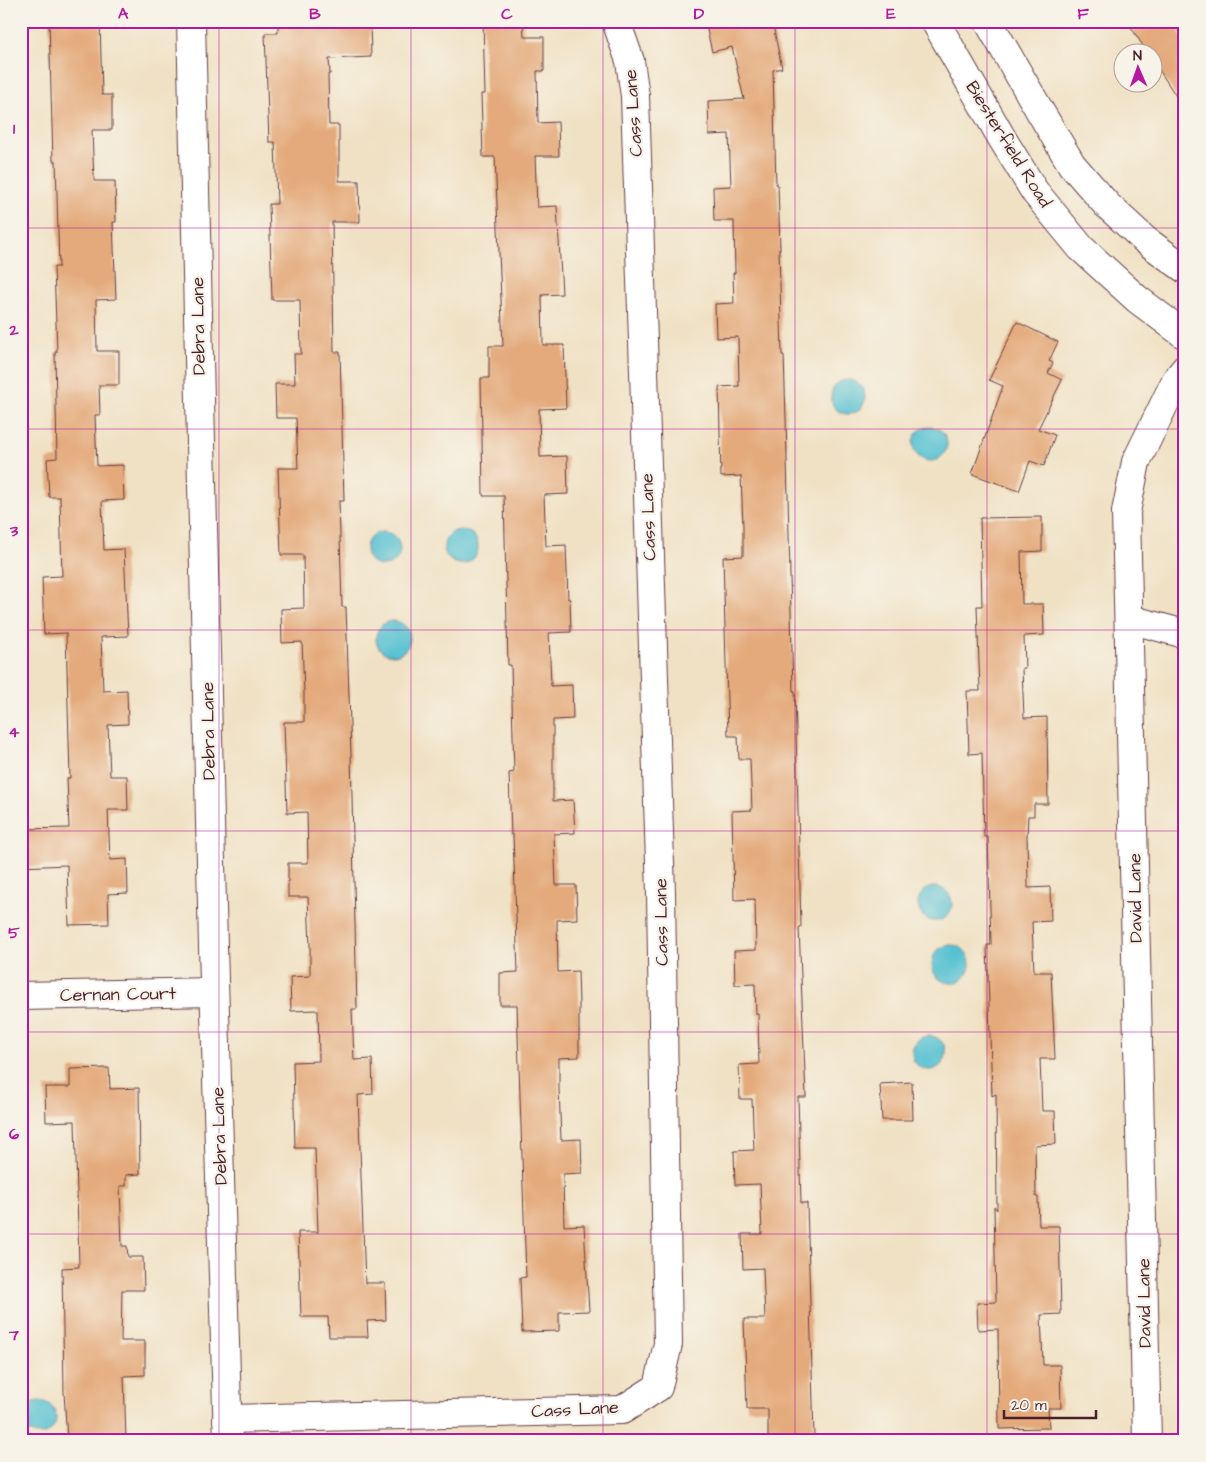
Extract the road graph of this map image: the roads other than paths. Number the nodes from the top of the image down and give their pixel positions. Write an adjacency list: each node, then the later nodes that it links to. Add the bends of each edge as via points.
1 (191, 21): 10 (street, Debra Lane)
2 (616, 21): 12 (street, Cass Lane, via 630,60 635,96 661,893 668,1344 658,1387 622,1410)
3 (935, 21): 6 (street, Biesterfield Road, via 1035,192 1081,248 1137,299)
4 (988, 21): 5 (street, via 1072,165 1107,205 1145,240)
5 (1185, 269)
6 (1185, 335)
7 (1185, 369): 8 (street, David Lane, via 1176,380 1136,462 1126,512)
8 (1129, 618): 9 (street); 13 (street, David Lane)
9 (1185, 634)
10 (214, 992): 11 (street, Cernan Court); 12 (street, Debra Lane)
11 (21, 996)
12 (227, 1430)
13 (1147, 1441)

